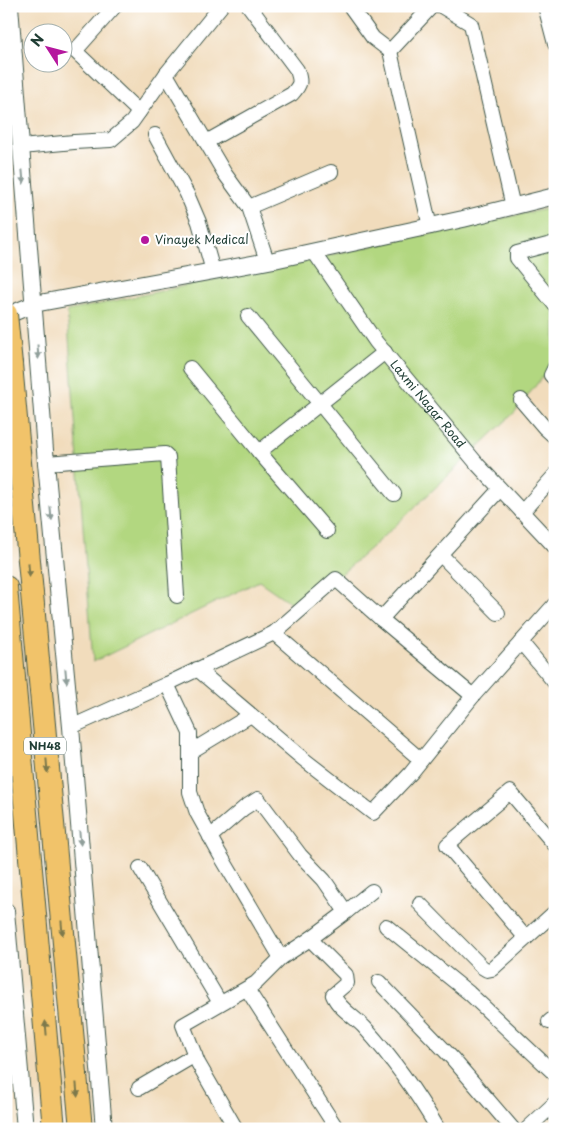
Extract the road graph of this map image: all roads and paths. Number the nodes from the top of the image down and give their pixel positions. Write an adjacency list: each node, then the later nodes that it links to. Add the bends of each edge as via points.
1 (10, 6): 15 (street)
2 (115, 6): 12 (street, via 75,51)
3 (221, 6): 11 (street)
4 (249, 6): 14 (street, via 297,70 300,81 292,94)
5 (350, 6): 10 (street, via 373,38)
6 (432, 6): 10 (street)
7 (441, 6): 19 (street, via 471,24)
8 (546, 6): 9 (street)
9 (555, 44)
10 (390, 51): 20 (street)
11 (166, 74): 12 (street); 14 (street)
12 (139, 112): 15 (street, via 111,140)
13 (155, 135): 24 (street, via 199,222)
14 (206, 142): 18 (street)
15 (21, 147): 25 (street, one-way to 25)
16 (331, 172): 18 (street)
17 (555, 196): 19 (street)
18 (249, 207): 23 (street)
19 (513, 207): 20 (street)
20 (430, 226): 22 (street)
21 (555, 243): 26 (street, via 518,253 517,258)
22 (314, 252): 23 (street); 29 (street, Laxmi Nagar Road)
23 (267, 261): 24 (street)
24 (213, 271): 25 (street)
25 (34, 304): 27 (street); 37 (street, one-way to 37)
26 (555, 305)
27 (6, 315): 82 (highway, NH48, one-way to 82, bridge)
28 (248, 316): 34 (street)
29 (385, 352): 34 (street); 39 (street, Laxmi Nagar Road)
30 (555, 367): 32 (street, via 551,374)
31 (190, 368): 36 (street)
32 (555, 379)
33 (521, 400): 35 (street)
34 (320, 404): 36 (street); 40 (street)
35 (555, 437)
36 (259, 452): 42 (street)
37 (46, 463): 46 (street, via 165,454 168,457); 57 (street, one-way to 57)
38 (555, 475): 41 (street)
39 (500, 488): 41 (street, Laxmi Nagar Road); 44 (street)
40 (394, 494)
41 (522, 512): 43 (street, Laxmi Nagar Road)
42 (328, 531)
43 (555, 547)
44 (441, 555): 48 (street); 49 (street)
45 (6, 587): 81 (highway, NH48, one-way to 45)
46 (176, 596)
47 (555, 604): 51 (street)
48 (498, 613)
49 (381, 619): 50 (street, via 336,578); 55 (street)
50 (274, 632): 52 (street); 59 (street)
51 (521, 642): 53 (street); 55 (street)
52 (197, 669): 54 (street); 56 (street)
53 (555, 683)
54 (167, 684): 57 (street); 58 (street, via 190,733)
55 (473, 696): 59 (street)
56 (251, 714): 58 (street); 59 (street, via 374,813)
57 (71, 727): 83 (street, one-way to 83)
58 (190, 752): 60 (street, via 190,792)
59 (421, 760)
60 (210, 837): 66 (street, via 258,799); 71 (street)
61 (555, 845): 69 (street, via 510,792 447,844)
62 (140, 868): 74 (street)
63 (372, 891): 66 (street)
64 (420, 904): 69 (street, via 487,970 492,969)
65 (6, 911): 80 (street)
66 (346, 912): 70 (street)
67 (555, 912): 69 (street)
68 (386, 926): 76 (street, via 469,993)
69 (525, 937)
70 (310, 939): 71 (street); 85 (street, via 346,975 347,983 333,995 336,1002 364,1026 398,1067)
71 (281, 958): 73 (street)
72 (379, 982): 86 (street, via 452,1058)
73 (247, 988): 74 (street); 84 (street)
74 (220, 1003): 75 (street, via 183,1025)
75 (195, 1055): 77 (street); 79 (street)
76 (555, 1074)
77 (139, 1088)
78 (555, 1103): 87 (street)
79 (235, 1128)
80 (25, 1129)
81 (54, 1129)
82 (81, 1129)
83 (104, 1129)
84 (337, 1129)
85 (438, 1129)
86 (513, 1129)
87 (527, 1129)

